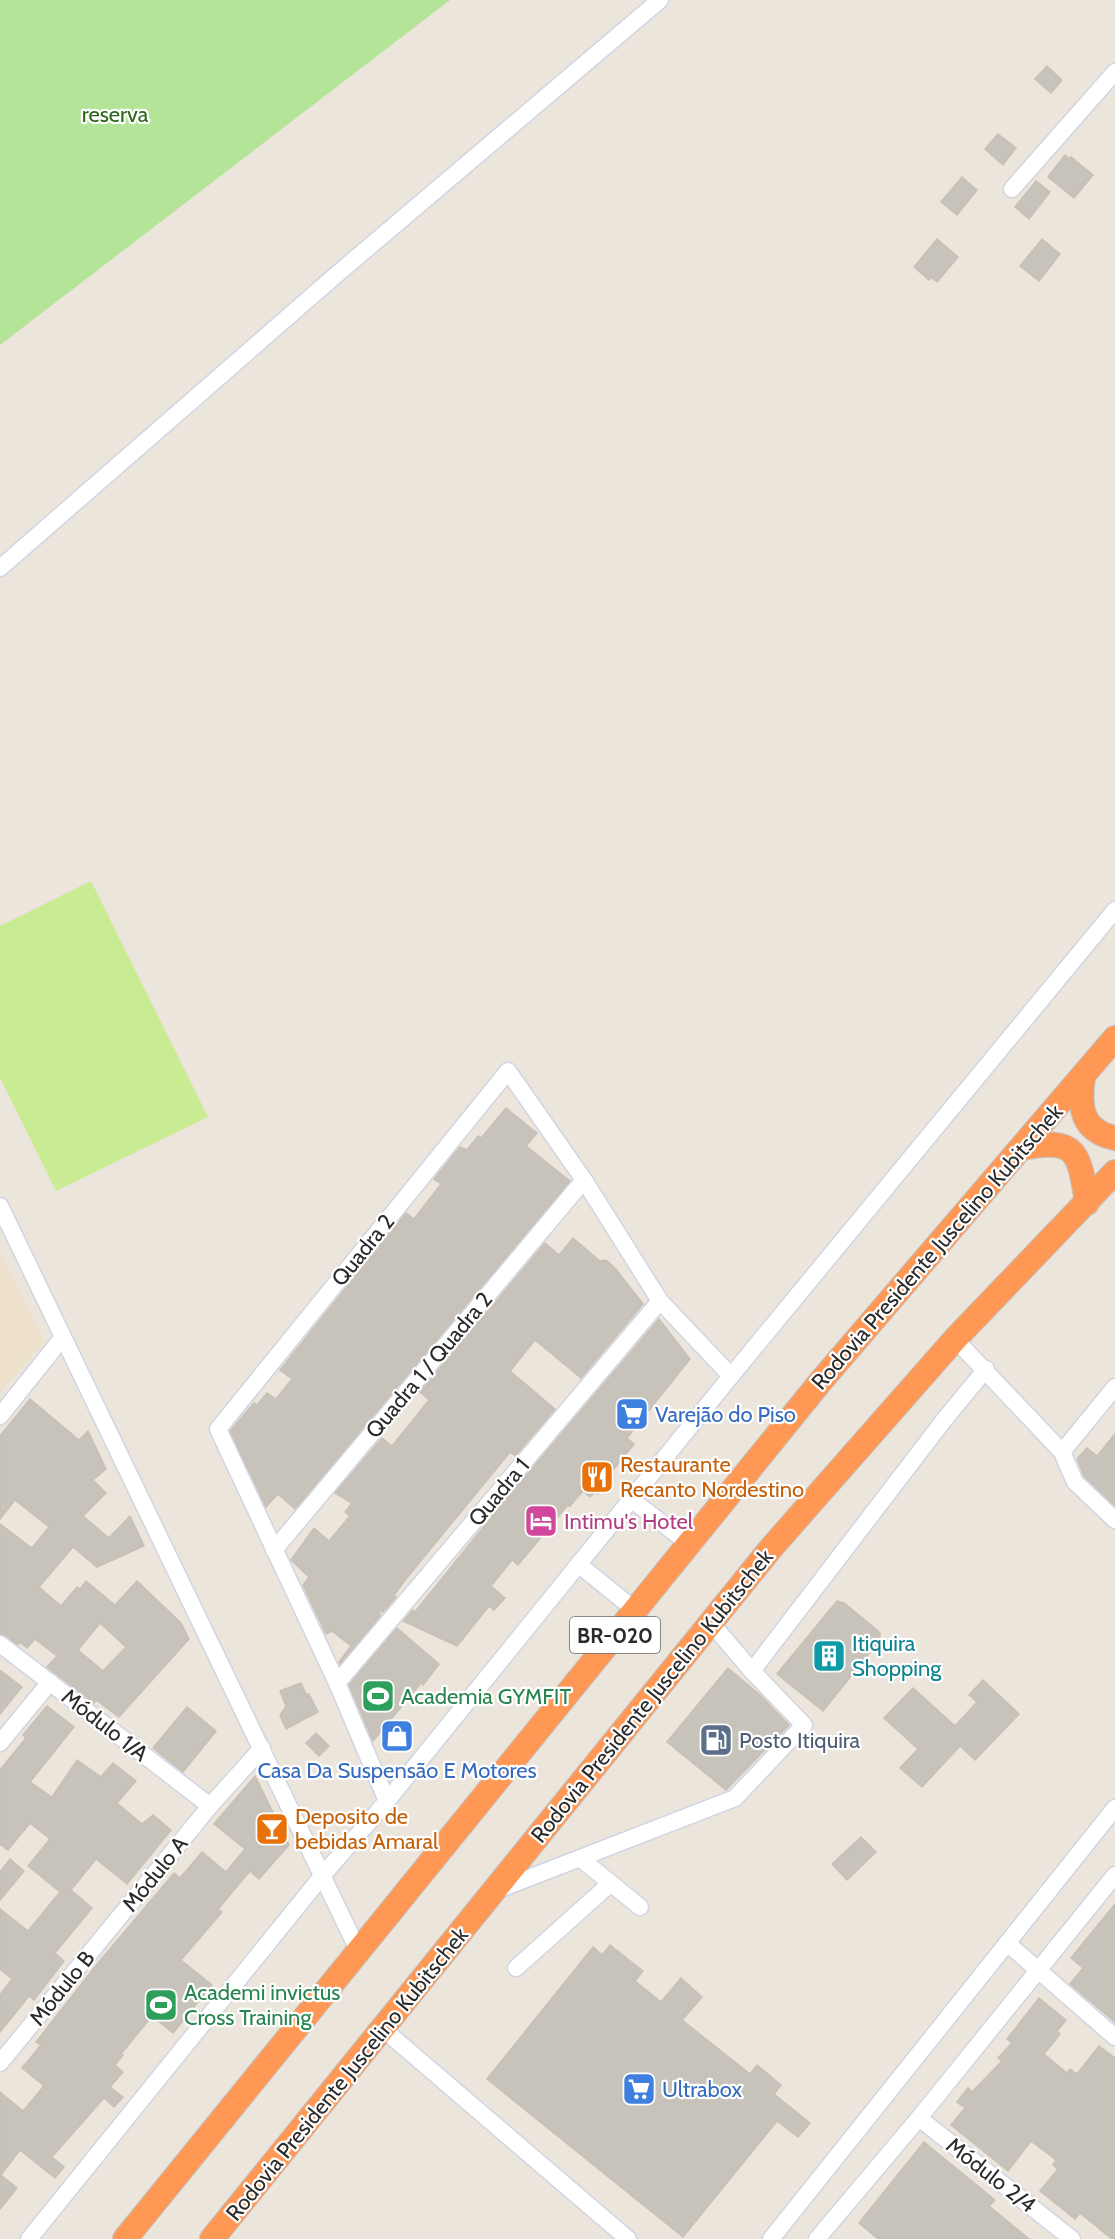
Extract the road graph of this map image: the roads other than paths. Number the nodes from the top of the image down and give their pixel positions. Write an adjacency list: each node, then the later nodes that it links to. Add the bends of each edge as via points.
1 (660, 0): 4 (street)
2 (1115, 72): 3 (street)
3 (1012, 189)
4 (0, 568)
5 (1115, 910): 18 (street)
6 (1115, 1038): 7 (highway, Rodovia Presidente Juscelino Kubitschek / BR-020)
7 (1083, 1077): 8 (highway, via 1080,1096 1089,1125); 9 (highway, Rodovia Presidente Juscelino Kubitschek / BR-020)
8 (1115, 1138)
9 (1022, 1148): 12 (highway, via 1047,1143 1063,1145 1077,1157); 24 (highway, Rodovia Presidente Juscelino Kubitschek / BR-020, via 821,1381)
10 (1115, 1172): 12 (highway, Rodovia Presidente Juscelino Kubitschek / BR-020)
11 (584, 1180): 14 (street); 25 (street, Quadra 1 / Quadra 2); 25 (street, Quadra 2, via 508,1071 218,1429)
12 (1087, 1203): 16 (highway, Rodovia Presidente Juscelino Kubitschek / BR-020)
13 (0, 1206): 15 (street)
14 (660, 1300): 18 (street); 32 (street, Quadra 1)
15 (63, 1337): 20 (street); 34 (street)
16 (955, 1338): 17 (street); 28 (highway, Rodovia Presidente Juscelino Kubitschek / BR-020, via 772,1547)
17 (986, 1369): 21 (street); 30 (street)
18 (731, 1376): 22 (street)
19 (1115, 1387): 21 (street)
20 (0, 1416)
21 (1062, 1452): 23 (street, via 1075,1482)
22 (631, 1499): 24 (street); 26 (street)
23 (1115, 1520)
24 (688, 1544): 27 (highway, Rodovia Presidente Juscelino Kubitschek / BR-020)
25 (274, 1551): 32 (street)
26 (578, 1564): 27 (street); 35 (street)
27 (635, 1610): 46 (highway, Rodovia Presidente Juscelino Kubitschek / BR-020)
28 (711, 1623): 30 (street); 42 (highway, Rodovia Presidente Juscelino Kubitschek / BR-020)
29 (0, 1644): 31 (street, Módulo 1/A)
30 (752, 1671): 38 (street, via 804,1725 735,1798)
31 (50, 1682): 33 (street); 36 (street, Módulo 1/A)
32 (337, 1683): 35 (street)
33 (0, 1743)
34 (262, 1748): 36 (street, Módulo A); 40 (street)
35 (387, 1801): 40 (street)
36 (210, 1806): 44 (street, Módulo A)
37 (1115, 1808): 45 (street)
38 (580, 1858): 41 (street); 42 (street)
39 (1115, 1875): 48 (street)
40 (322, 1876): 46 (street); 54 (street)
41 (611, 1883): 43 (street); 47 (street)
42 (495, 1891): 49 (highway, Rodovia Presidente Juscelino Kubitschek / BR-020)
43 (640, 1906)
44 (100, 1941): 51 (street, Módulo B)
45 (1007, 1943): 48 (street); 58 (street)
46 (358, 1950): 55 (highway, Rodovia Presidente Juscelino Kubitschek / BR-020)
47 (516, 1968)
48 (1037, 1971): 50 (street); 52 (street)
49 (383, 2029): 56 (highway, Rodovia Presidente Juscelino Kubitschek / BR-020); 57 (street)
50 (1115, 2037)
51 (0, 2063)
52 (919, 2118): 53 (street, Módulo 2/4); 59 (street)
53 (1064, 2237)
54 (29, 2239)
55 (124, 2239)
56 (212, 2239)
57 (628, 2239)
58 (771, 2239)
59 (817, 2239)

